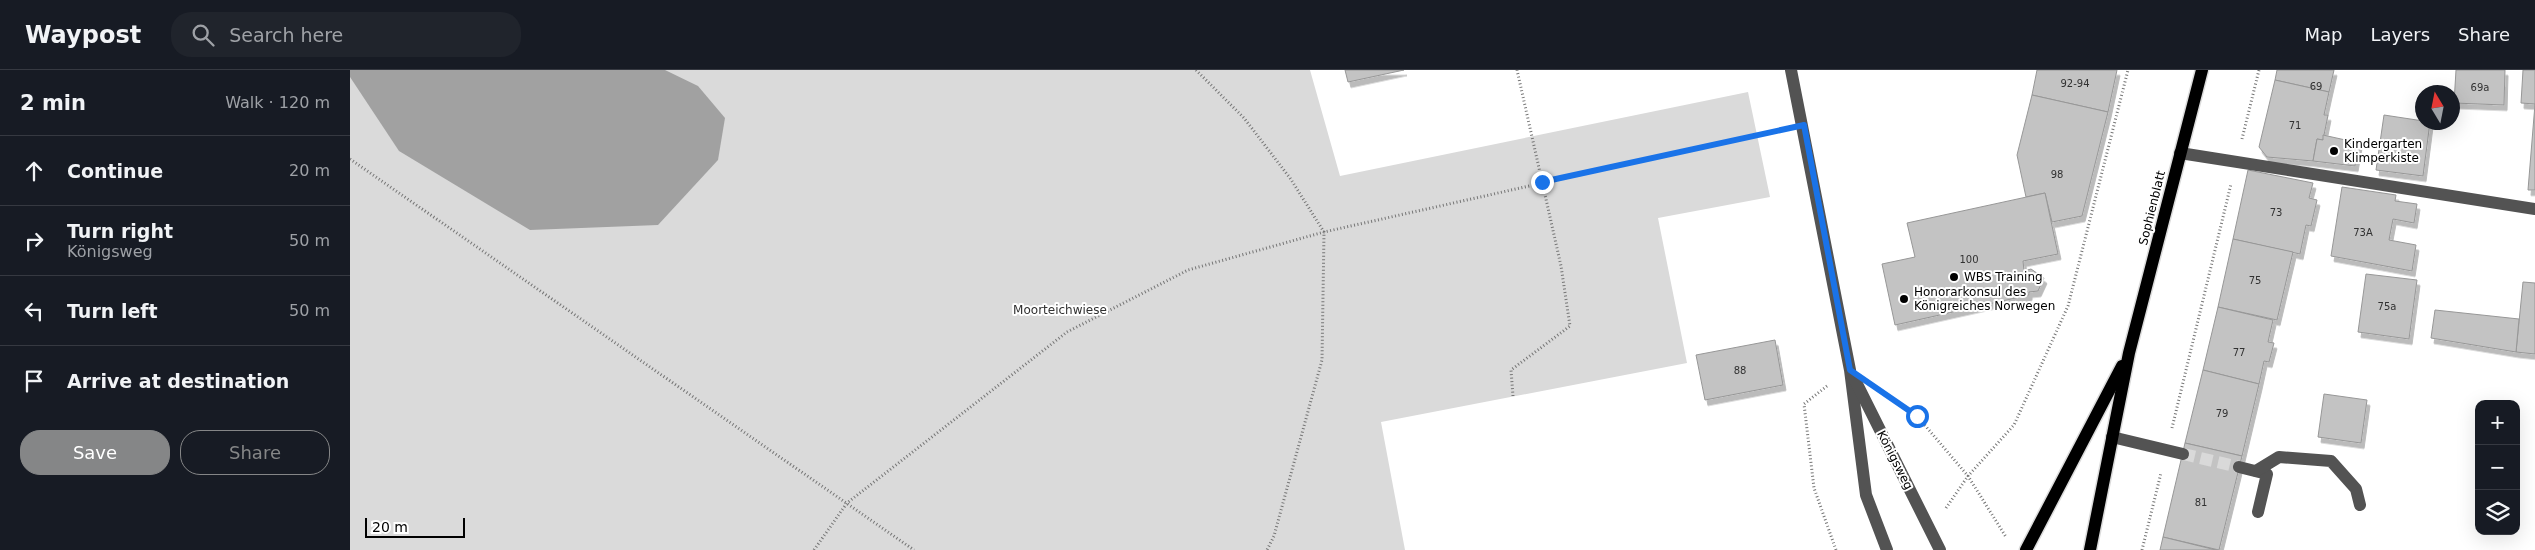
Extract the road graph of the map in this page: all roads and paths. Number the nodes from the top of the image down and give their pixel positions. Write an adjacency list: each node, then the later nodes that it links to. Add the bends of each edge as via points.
1 (1196, 70): 13 (path, via 1244,118 1290,178)
2 (1517, 70): 11 (path)
3 (1792, 70): 7 (street, Königsweg)
4 (2128, 70): 23 (path, via 2068,306 2014,425)
5 (2202, 70): 8 (main road, Sophienblatt)
6 (2259, 70): 10 (path)
7 (1804, 125): 11 (path); 15 (street, Königsweg)
8 (2180, 153): 10 (street); 14 (main road, Sophienblatt)
9 (350, 159): 24 (path)
10 (2236, 161): 12 (street); 19 (path)
11 (1542, 182): 13 (path); 16 (path, via 1561,266 1570,326 1511,370)
12 (2535, 209)
13 (1324, 232): 24 (path, via 1188,270 1067,332); 30 (path, via 1322,360 1274,536)
14 (2129, 353): 18 (main road, Sophienblatt); 34 (main road, Sophienblatt)
15 (1850, 370): 31 (path, via 1804,404 1814,488); 32 (street, Königsweg, via 1866,494); 33 (street, Königsweg)
16 (1513, 396)
17 (1887, 396): 23 (path, via 1917,416)
18 (2112, 437): 19 (street); 35 (main road, Sophienblatt)
19 (2166, 450): 20 (street); 36 (path)
20 (2183, 454)
21 (2239, 468): 22 (street)
22 (2256, 471): 25 (street, via 2280,458 2331,461 2356,489); 26 (street, via 2267,474)
23 (1968, 476): 27 (path)
24 (847, 503): 28 (path); 29 (path)
25 (2360, 505)
26 (2258, 512)
27 (2010, 542)
28 (814, 550)
29 (914, 550)
30 (1267, 550)
31 (1836, 550)
32 (1886, 550)
33 (1940, 550)
34 (2026, 550)
35 (2090, 550)
36 (2142, 550)

